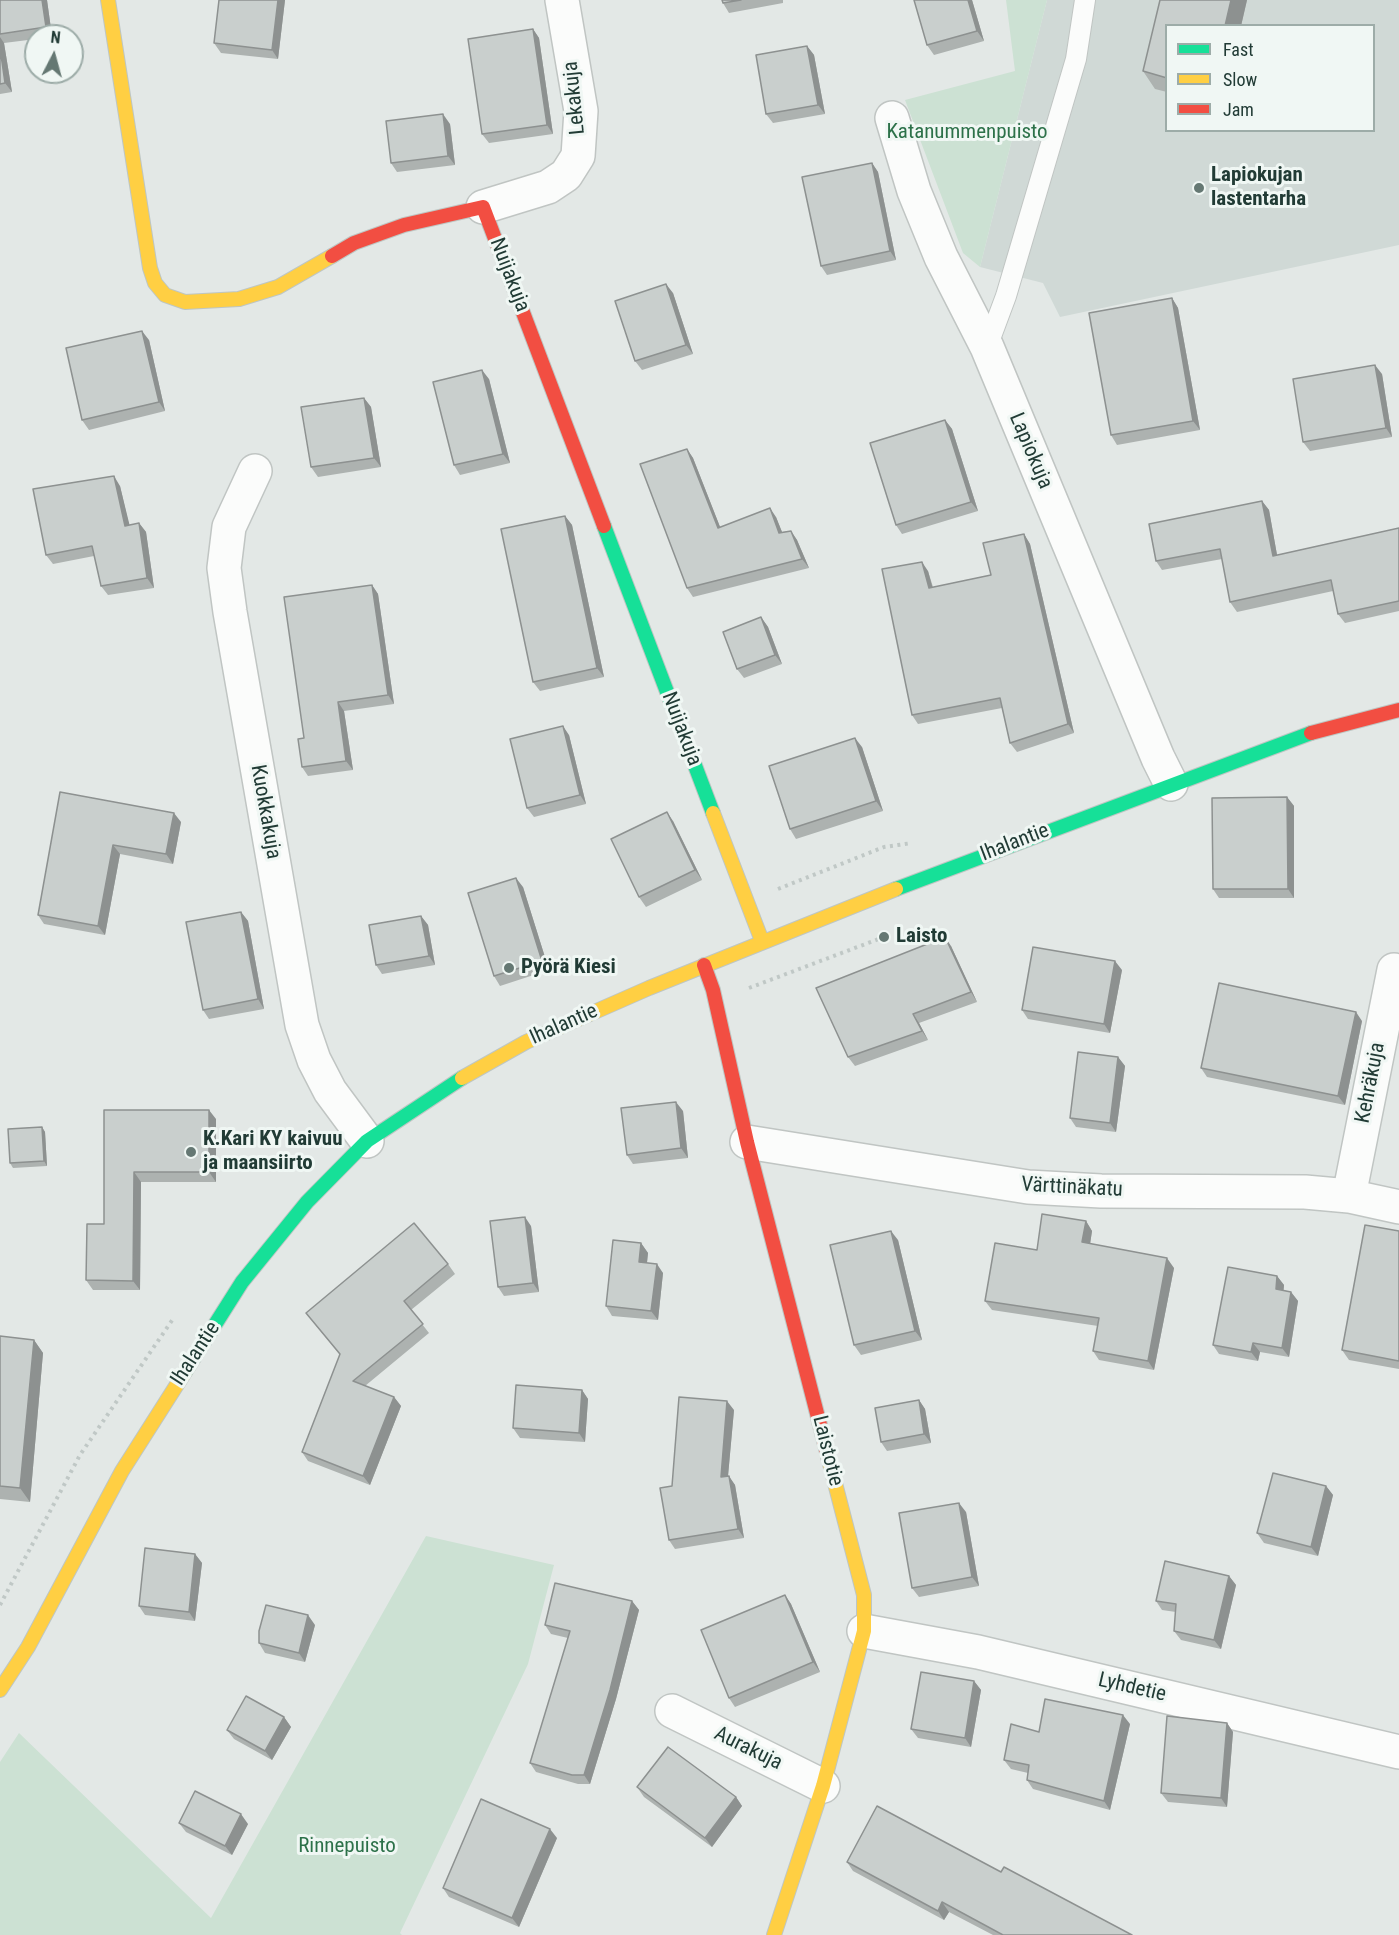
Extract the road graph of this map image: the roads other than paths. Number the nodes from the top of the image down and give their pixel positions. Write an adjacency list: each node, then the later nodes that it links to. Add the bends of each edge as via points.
1 (108, 0): 5 (street, via 150,268 165,295 184,302 239,299 278,286 354,243 404,225)
2 (562, 0): 5 (street, Lekakuja, via 581,111 578,156 566,175 548,187)
3 (1085, 0): 6 (lane, via 1076,59 1006,296)
4 (892, 118): 6 (street, Lapiokuja, via 918,202)
5 (483, 207): 10 (street, Nuijakuja)
6 (987, 347): 9 (street, Lapiokuja)
7 (255, 471): 13 (street, Kuokkakuja, via 229,527 224,568 232,624 302,1025 330,1091)
8 (1399, 710): 9 (street, Ihalantie, via 1320,730)
9 (1171, 784): 10 (street, Ihalantie)
10 (762, 941): 11 (street, Ihalantie)
11 (704, 965): 13 (street, Ihalantie, via 526,1042 452,1083); 14 (street, Laistotie)
12 (1394, 970): 15 (street, Kehräkuja)
13 (368, 1141): 18 (street, Ihalantie, via 307,1202 242,1282 122,1471 28,1647)
14 (747, 1142): 15 (street, Värttinäkatu, via 1028,1187); 17 (street, Laistotie, via 864,1596)
15 (1348, 1196): 16 (street, Värttinäkatu)
16 (1399, 1207)
17 (864, 1631): 20 (street, Lyhdetie, via 978,1652); 21 (street, Laistotie)
18 (0, 1690)
19 (672, 1711): 21 (street, Aurakuja)
20 (1399, 1752)
21 (823, 1786): 22 (street, Laistotie)
22 (774, 1935)

